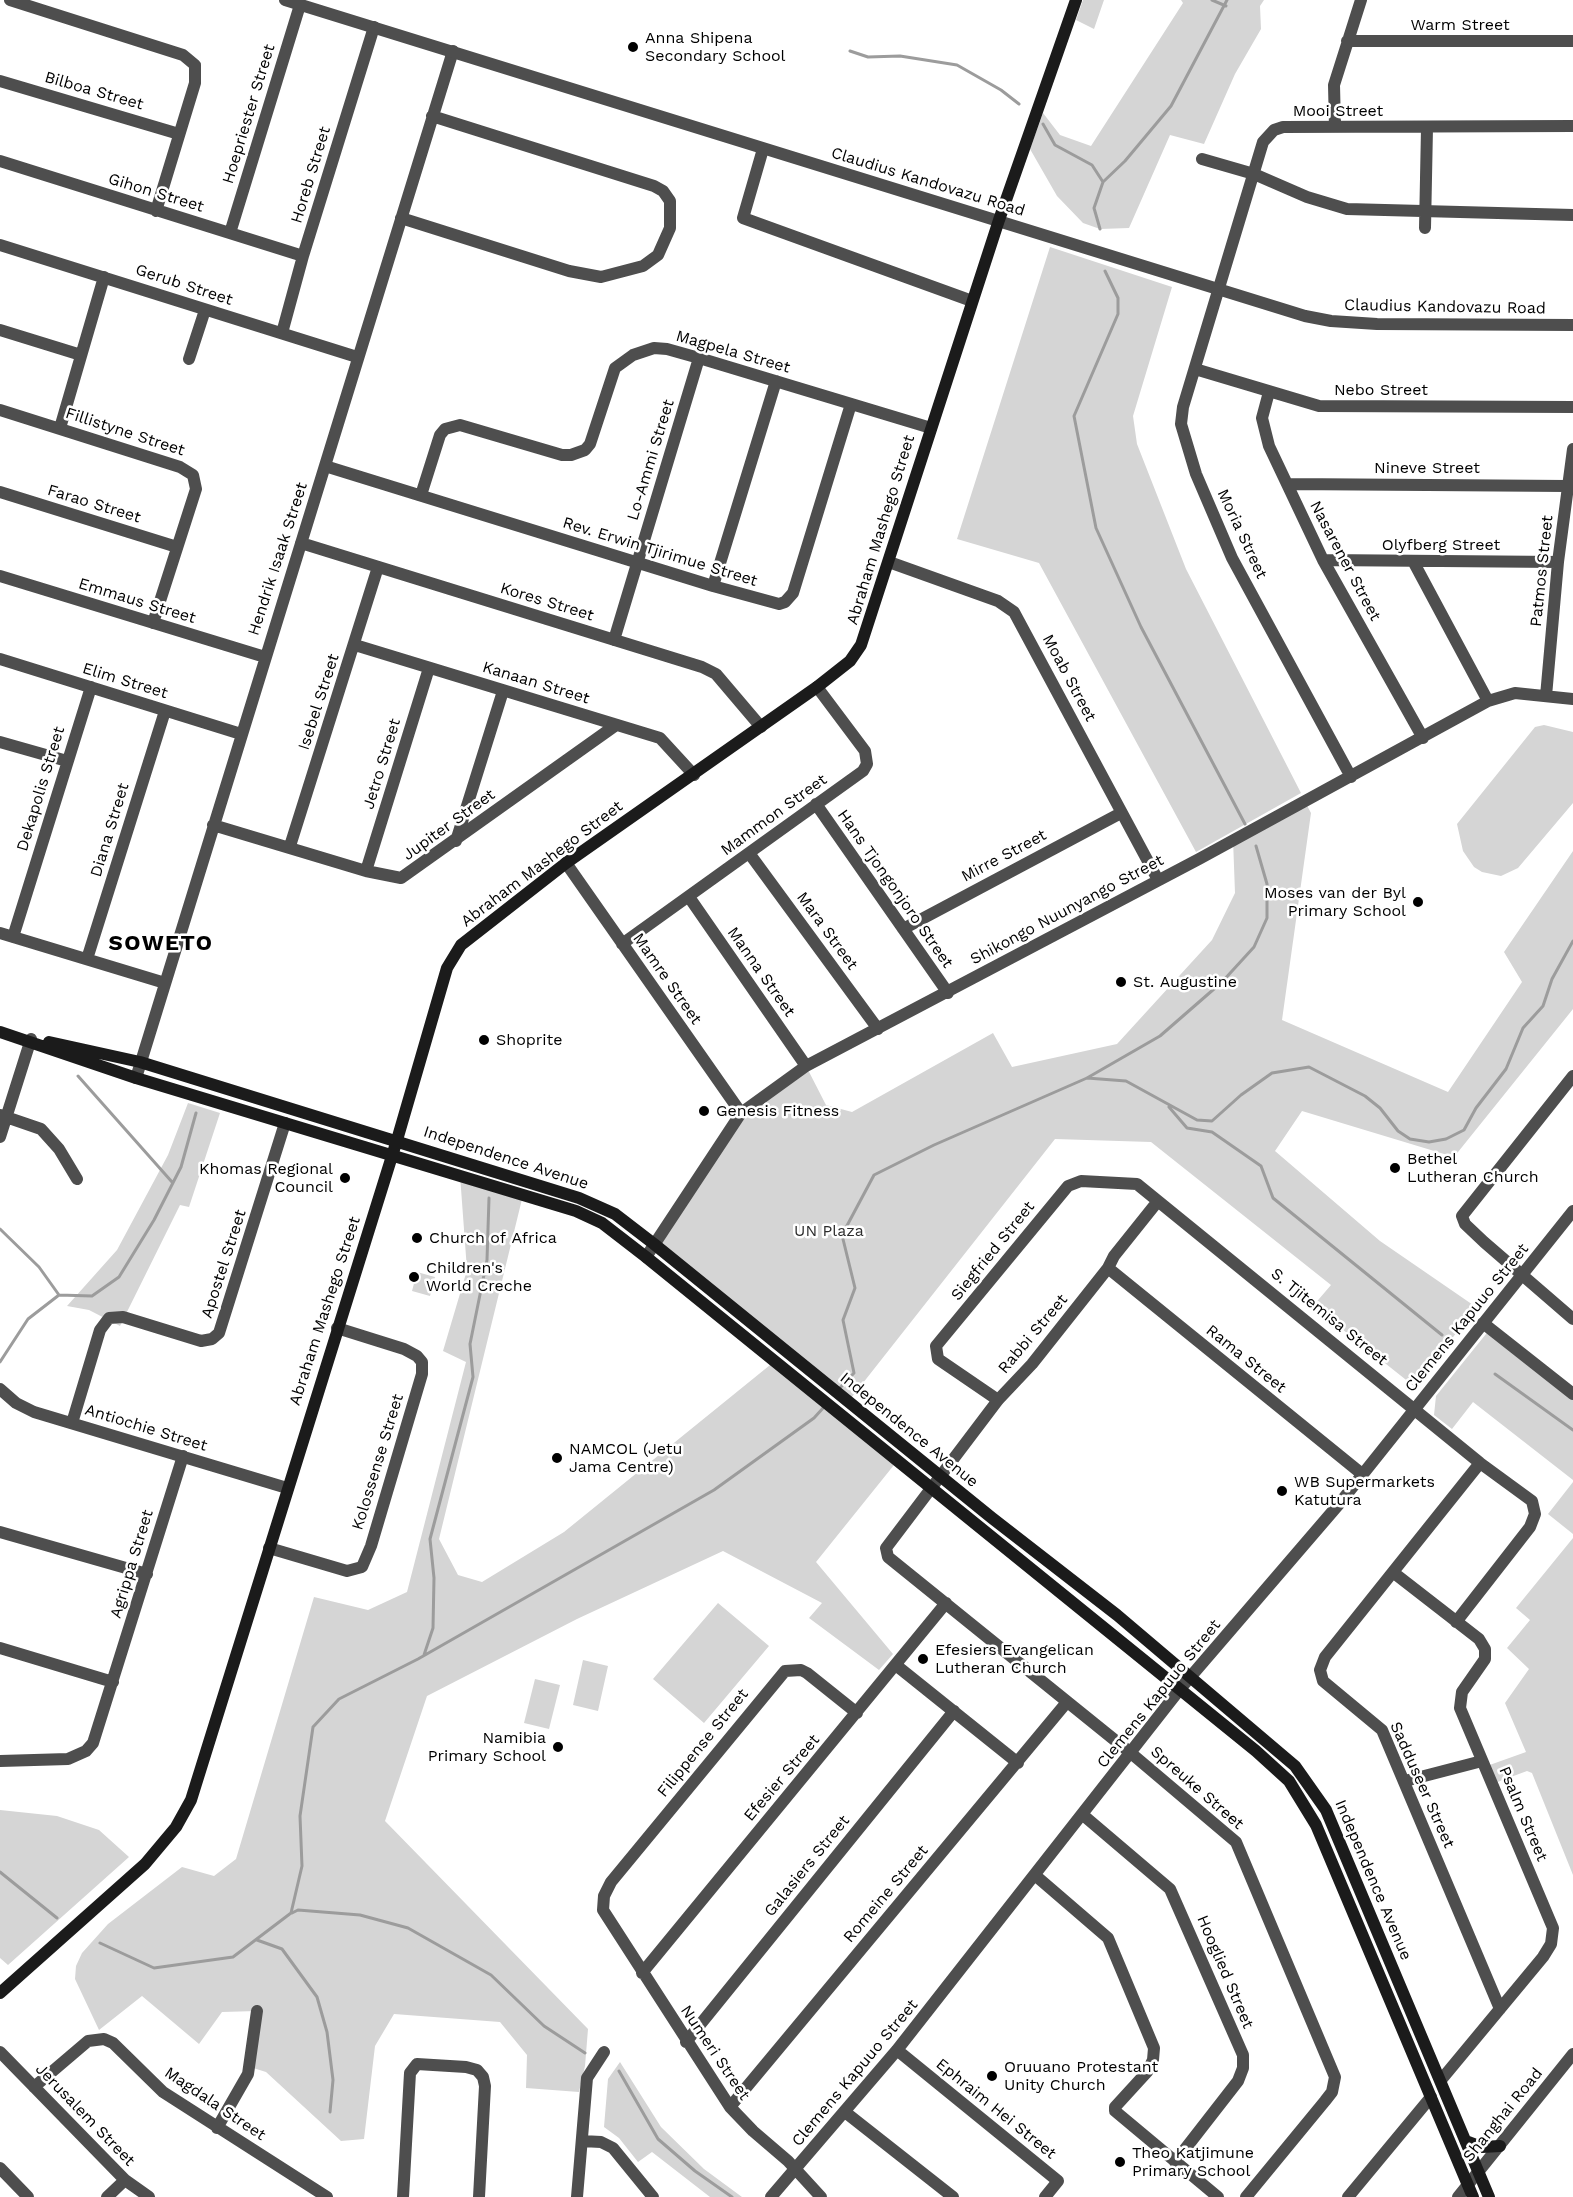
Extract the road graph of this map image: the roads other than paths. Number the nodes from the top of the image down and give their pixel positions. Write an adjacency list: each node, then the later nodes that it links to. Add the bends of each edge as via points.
1 (10, 0): 15 (street, via 176,52 190,60 196,74)
2 (285, 0): 5 (street, Claudius Kandovazu Road)
3 (1076, 0): 24 (main road, Abraham Mashego Street)
4 (1361, 0): 7 (street)
5 (300, 5): 6 (street, Claudius Kandovazu Road); 26 (street, Hoepriester Street)
6 (374, 27): 9 (street, Claudius Kandovazu Road); 28 (street, Horeb Street)
7 (1347, 41): 8 (street, Warm Street); 13 (street, via 1334,85)
8 (1573, 41)
9 (453, 51): 11 (street, Hendrik Isaak Street); 16 (street, Claudius Kandovazu Road)
10 (0, 81): 15 (street, Bilboa Street)
11 (432, 116): 23 (street, Hendrik Isaak Street); 23 (street, via 663,191 672,212 668,234 658,255 643,266 601,277 569,271)
12 (1573, 126): 14 (street, Mooi Street)
13 (1335, 127): 14 (street, Mooi Street); 19 (street, Mooi Street, via 1274,130 1263,142)
14 (1427, 128): 21 (street)
15 (179, 134): 20 (street)
16 (763, 149): 24 (street, Claudius Kandovazu Road); 31 (street, via 743,218)
17 (1202, 159): 19 (street)
18 (0, 161): 20 (street, Gihon Street)
19 (1254, 174): 21 (street, via 1347,209); 30 (street, Mooi Street)
20 (156, 211): 26 (street, Gihon Street)
21 (1425, 212): 22 (street); 25 (street)
22 (1573, 215)
23 (401, 218): 37 (street, Hendrik Isaak Street)
24 (999, 220): 30 (street, Claudius Kandovazu Road); 31 (main road, Abraham Mashego Street)
25 (1425, 228)
26 (230, 233): 28 (street, Gihon Street)
27 (0, 245): 29 (street, Gerub Street)
28 (303, 256): 35 (street, Horeb Street)
29 (104, 277): 32 (street, Gerub Street); 36 (street)
30 (1220, 289): 33 (street, Claudius Kandovazu Road, via 1331,321); 40 (street, Moria Street)
31 (972, 301): 47 (main road, Abraham Mashego Street)
32 (205, 309): 35 (street, Gerub Street); 39 (street)
33 (1573, 325)
34 (0, 330): 36 (street)
35 (282, 333): 37 (street, Gerub Street)
36 (81, 355): 46 (street)
37 (357, 357): 49 (street, Hendrik Isaak Street)
38 (699, 358): 41 (street, Magpela Street); 53 (street, Magpela Street, via 654,348 623,361 611,378 590,444 571,455 460,424 445,429); 58 (street, Lo-Ammi Street)
39 (189, 359)
40 (1195, 369): 42 (street, Nebo Street); 84 (street, Moria Street, via 1181,424 1196,474 1232,558)
41 (776, 381): 43 (street, Magpela Street); 63 (street)
42 (1269, 392): 44 (street, Nebo Street, via 1319,406); 50 (street, Nasarener Street, via 1263,427)
43 (851, 404): 47 (street, Magpela Street); 63 (street, Rev. Erwin Tjirimue Street, via 789,598 779,604 771,603)
44 (1573, 407)
45 (0, 410): 46 (street, Fillistyne Street)
46 (60, 428): 55 (street, Fillistyne Street, via 180,467 193,475 196,489)
47 (931, 428): 59 (main road, Abraham Mashego Street)
48 (1573, 449): 51 (street, Patmos Street)
49 (325, 466): 53 (street, Rev. Erwin Tjirimue Street); 54 (street, Hendrik Isaak Street)
50 (1287, 484): 51 (street, Nineve Street); 56 (street, Nasarener Street)
51 (1567, 486): 60 (street, Patmos Street)
52 (0, 492): 55 (street, Farao Street)
53 (421, 495): 58 (street, Rev. Erwin Tjirimue Street)
54 (301, 543): 61 (street, Kores Street); 67 (street, Hendrik Isaak Street)
55 (177, 548): 64 (street, Fillistyne Street)
56 (1323, 560): 57 (street, Olyfberg Street); 80 (street, Nasarener Street)
57 (1413, 561): 60 (street, Olyfberg Street); 75 (street)
58 (637, 562): 63 (street, Rev. Erwin Tjirimue Street); 65 (street, Lo-Ammi Street)
59 (889, 562): 71 (main road, Abraham Mashego Street, via 861,645 850,661); 86 (street, Moab Street, via 998,601 1014,612)
60 (1558, 562): 73 (street, Patmos Street)
61 (378, 567): 65 (street, Kores Street); 66 (street, Isebel Street)
62 (0, 576): 64 (street, Emmaus Street)
63 (713, 586)
64 (153, 623): 67 (street, Emmaus Street)
65 (614, 640): 78 (street, Kores Street, via 710,670)
66 (355, 645): 69 (street, Kanaan Street); 89 (street, Isebel Street)
67 (265, 657): 79 (street, Hendrik Isaak Street)
68 (0, 659): 70 (street, Elim Street)
69 (429, 668): 72 (street, Kanaan Street); 92 (street, Jetro Street)
70 (91, 687): 76 (street, Elim Street); 82 (street, Dekapolis Street)
71 (817, 687): 78 (main road, Abraham Mashego Street); 85 (street, Mammon Street, via 867,757 867,764 859,775)
72 (504, 691): 77 (street, Kanaan Street); 88 (street)
73 (1546, 696): 74 (street, Shikongo Nuunyango Street); 75 (street, Shikongo Nuunyango Street, via 1515,693)
74 (1573, 699)
75 (1488, 701): 80 (street, Shikongo Nuunyango Street)
76 (165, 711): 79 (street, Elim Street); 99 (street, Diana Street)
77 (616, 725): 83 (street, Kanaan Street, via 664,740); 88 (street, Jupiter Street)
78 (761, 727): 83 (main road, Abraham Mashego Street)
79 (241, 734): 87 (street, Hendrik Isaak Street)
80 (1423, 738): 84 (street, Shikongo Nuunyango Street)
81 (0, 742): 82 (street)
82 (67, 761): 97 (street, Dekapolis Street)
83 (694, 775): 91 (main road, Abraham Mashego Street)
84 (1351, 777): 93 (street, Shikongo Nuunyango Street)
85 (816, 804): 90 (street, Mammon Street); 95 (street, Hans Tjongonjoro Street)
86 (1121, 813): 93 (street, Moab Street); 95 (street, Mirre Street)
87 (213, 825): 89 (street, Jupiter Street); 100 (street, Hendrik Isaak Street)
88 (456, 841): 92 (street, Jupiter Street, via 401,878)
89 (290, 846): 92 (street, Jupiter Street)
90 (749, 853): 94 (street, Mammon Street); 102 (street, Mara Street)
91 (566, 863): 98 (street, Mamre Street); 112 (main road, Abraham Mashego Street, via 462,945 447,968)
92 (366, 871)
93 (1158, 880): 101 (street, Shikongo Nuunyango Street)
94 (689, 897): 98 (street, Mammon Street); 105 (street, Manna Street)
95 (903, 928): 101 (street, Hans Tjongonjoro Street)
96 (0, 933): 97 (street)
97 (13, 937): 99 (street)
98 (622, 945): 108 (street, Mamre Street)
99 (87, 959): 100 (street)
100 (165, 983): 106 (street, Hendrik Isaak Street)
101 (948, 993): 102 (street, Shikongo Nuunyango Street)
102 (878, 1029): 105 (street, Shikongo Nuunyango Street)
103 (0, 1032): 104 (main road, Independence Avenue)
104 (27, 1040): 106 (main road, Independence Avenue); 109 (street)
105 (806, 1066): 108 (street, Shikongo Nuunyango Street)
106 (138, 1070): 110 (main road, Independence Avenue, via 212,1093); 112 (main road, Independence Avenue)
107 (1573, 1076): 120 (street, via 1462,1216 1465,1224)
108 (741, 1113): 117 (street, Shikongo Nuunyango Street)
109 (3, 1115): 111 (street); 114 (street, via 30,1124 50,1137)
110 (280, 1121): 113 (main road, Independence Avenue); 128 (street, Apostel Street, via 219,1333 201,1341 123,1317 109,1318 100,1330)
111 (0, 1137)
112 (397, 1140): 113 (main road, Abraham Mashego Street); 117 (main road, Independence Avenue, via 594,1203)
113 (392, 1154): 118 (main road, Independence Avenue, via 576,1211 602,1223); 123 (main road, Abraham Mashego Street)
114 (77, 1179)
115 (1158, 1201): 119 (street, Rabbi Street, via 1113,1256); 126 (street, Siegfried Street, via 1132,1182 1081,1181 1068,1186 936,1346 938,1359); 127 (street, S. Tjitemisa Street)
116 (1573, 1211): 120 (street, Clemens Kapuuo Street)
117 (654, 1244): 118 (street, Shikongo Nuunyango Street); 132 (main road, Independence Avenue)
118 (646, 1257): 134 (main road, Independence Avenue)
119 (1108, 1268): 126 (street, Rabbi Street); 131 (street, Rama Street)
120 (1521, 1276): 121 (street); 122 (street, Clemens Kapuuo Street)
121 (1573, 1319)
122 (1483, 1323): 125 (street); 127 (street, Clemens Kapuuo Street)
123 (337, 1328): 133 (main road, Abraham Mashego Street); 136 (street, Kolossense Street, via 404,1349 423,1362 371,1546 362,1567 347,1572)
124 (0, 1389): 128 (street, Antiochie Street, via 25,1408)
125 (1573, 1394)
126 (998, 1401): 132 (street, Rabbi Street)
127 (1415, 1408): 130 (street, S. Tjitemisa Street); 131 (street, Clemens Kapuuo Street)
128 (72, 1423): 129 (street, Antiochie Street)
129 (183, 1456): 133 (street, Antiochie Street); 138 (street, Agrippa Street)
130 (1480, 1463): 137 (street, Sadduseer Street); 140 (street, S. Tjitemisa Street, via 1527,1496 1535,1514 1525,1533)
131 (1362, 1474): 143 (street, Clemens Kapuuo Street)
132 (941, 1477): 134 (street, Rabbi Street); 143 (main road, Independence Avenue)
133 (287, 1488): 136 (main road, Abraham Mashego Street)
134 (932, 1488): 139 (street, Spreuke Street, via 886,1548 888,1557); 145 (main road, Independence Avenue)
135 (0, 1532): 138 (street)
136 (269, 1548): 158 (main road, Abraham Mashego Street, via 203,1767 182,1819 145,1864)
137 (1394, 1572): 140 (street, Psalm Street); 153 (street, Sadduseer Street, via 1325,1657 1320,1670 1323,1681 1379,1726)
138 (147, 1574): 144 (street, Agrippa Street)
139 (946, 1603): 142 (street, Efesier Street); 146 (street, Spreuke Street)
140 (1456, 1622): 151 (street, Psalm Street, via 1479,1639 1485,1649 1485,1659 1459,1702)
141 (0, 1648): 144 (street)
142 (897, 1666): 147 (street); 148 (street, Efesier Street)
143 (1191, 1677): 145 (street, Clemens Kapuuo Street); 166 (main road, Independence Avenue, via 1286,1757 1316,1792)
144 (113, 1682): 150 (street, Agrippa Street, via 99,1731 86,1751 68,1759)
145 (1180, 1689): 149 (street, Clemens Kapuuo Street); 168 (main road, Independence Avenue, via 1276,1767 1306,1806)
146 (1067, 1702): 149 (street, Spreuke Street); 152 (street, Romeine Street)
147 (954, 1711): 152 (street); 161 (street, Galasiers Street)
148 (857, 1713): 156 (street, Filippense Street, via 807,1673 785,1671 611,1882); 157 (street, Efesier Street)
149 (1132, 1754): 154 (street, Clemens Kapuuo Street); 194 (street, Spreuke Street, via 1236,1842 1335,2076 1329,2097)
150 (0, 1761)
151 (1482, 1761): 153 (street); 159 (street, Psalm Street, via 1553,1928 1551,1944 1543,1958)
152 (1018, 1763): 169 (street, Romeine Street)
153 (1405, 1781): 159 (street, Sadduseer Street)
154 (1083, 1815): 155 (street, Clemens Kapuuo Street); 175 (street, Hooglied Street, via 1170,1889 1243,2055 1238,2081)
155 (1036, 1876): 162 (street, Clemens Kapuuo Street); 175 (street, via 1102,1930 1111,1943 1154,2048 1147,2072 1115,2111)
156 (603, 1910): 157 (street, Numeri Street)
157 (642, 1973): 161 (street, Numeri Street)
158 (0, 1993)
159 (1500, 2009): 166 (street, Psalm Street)
160 (257, 2011): 171 (street, via 248,2074)
161 (686, 2042): 169 (street, Numeri Street)
162 (897, 2050): 170 (street, Clemens Kapuuo Street); 192 (street, Ephraim Hei Street, via 1058,2181)
163 (0, 2052): 167 (street, Jerusalem Street)
164 (604, 2052): 172 (street, via 587,2078)
165 (1573, 2054): 174 (street, Shanghai Road)
166 (1441, 2080): 173 (main road, Independence Avenue)
167 (34, 2087): 171 (street, Magdala Street, via 88,2042 104,2038 163,2092); 179 (street, Jerusalem Street)
168 (1431, 2097): 180 (main road, Independence Avenue); 195 (street)
169 (730, 2107): 177 (street, Numeri Street)
170 (845, 2112): 177 (street, Clemens Kapuuo Street); 191 (street)
171 (217, 2128): 184 (street, Magdala Street)
172 (582, 2141): 187 (street); 188 (street, via 601,2142 613,2148)
173 (1466, 2141): 174 (main road, via 1482,2147); 178 (main road, Independence Avenue)
174 (1500, 2146): 178 (street, Shanghai Road)
175 (1175, 2162): 193 (street)
176 (0, 2168): 181 (street)
177 (796, 2170): 189 (street, Clemens Kapuuo Street); 190 (street, Numeri Street)
178 (1479, 2172): 180 (street, Shanghai Road); 198 (main road, Independence Avenue)
179 (125, 2180): 182 (street); 183 (street, Jerusalem Street)
180 (1468, 2185): 196 (street, Shanghai Road); 197 (main road, Independence Avenue)
181 (28, 2197)
182 (107, 2197)
183 (149, 2197)
184 (327, 2197)
185 (403, 2197): 186 (street, via 410,2073 417,2064 466,2067 483,2077)
186 (479, 2197)
187 (577, 2197)
188 (653, 2197)
189 (771, 2197)
190 (821, 2197)
191 (953, 2197)
192 (1045, 2197)
193 (1218, 2197)
194 (1246, 2197)
195 (1348, 2197)
196 (1458, 2197)
197 (1473, 2197)
198 (1490, 2197)

